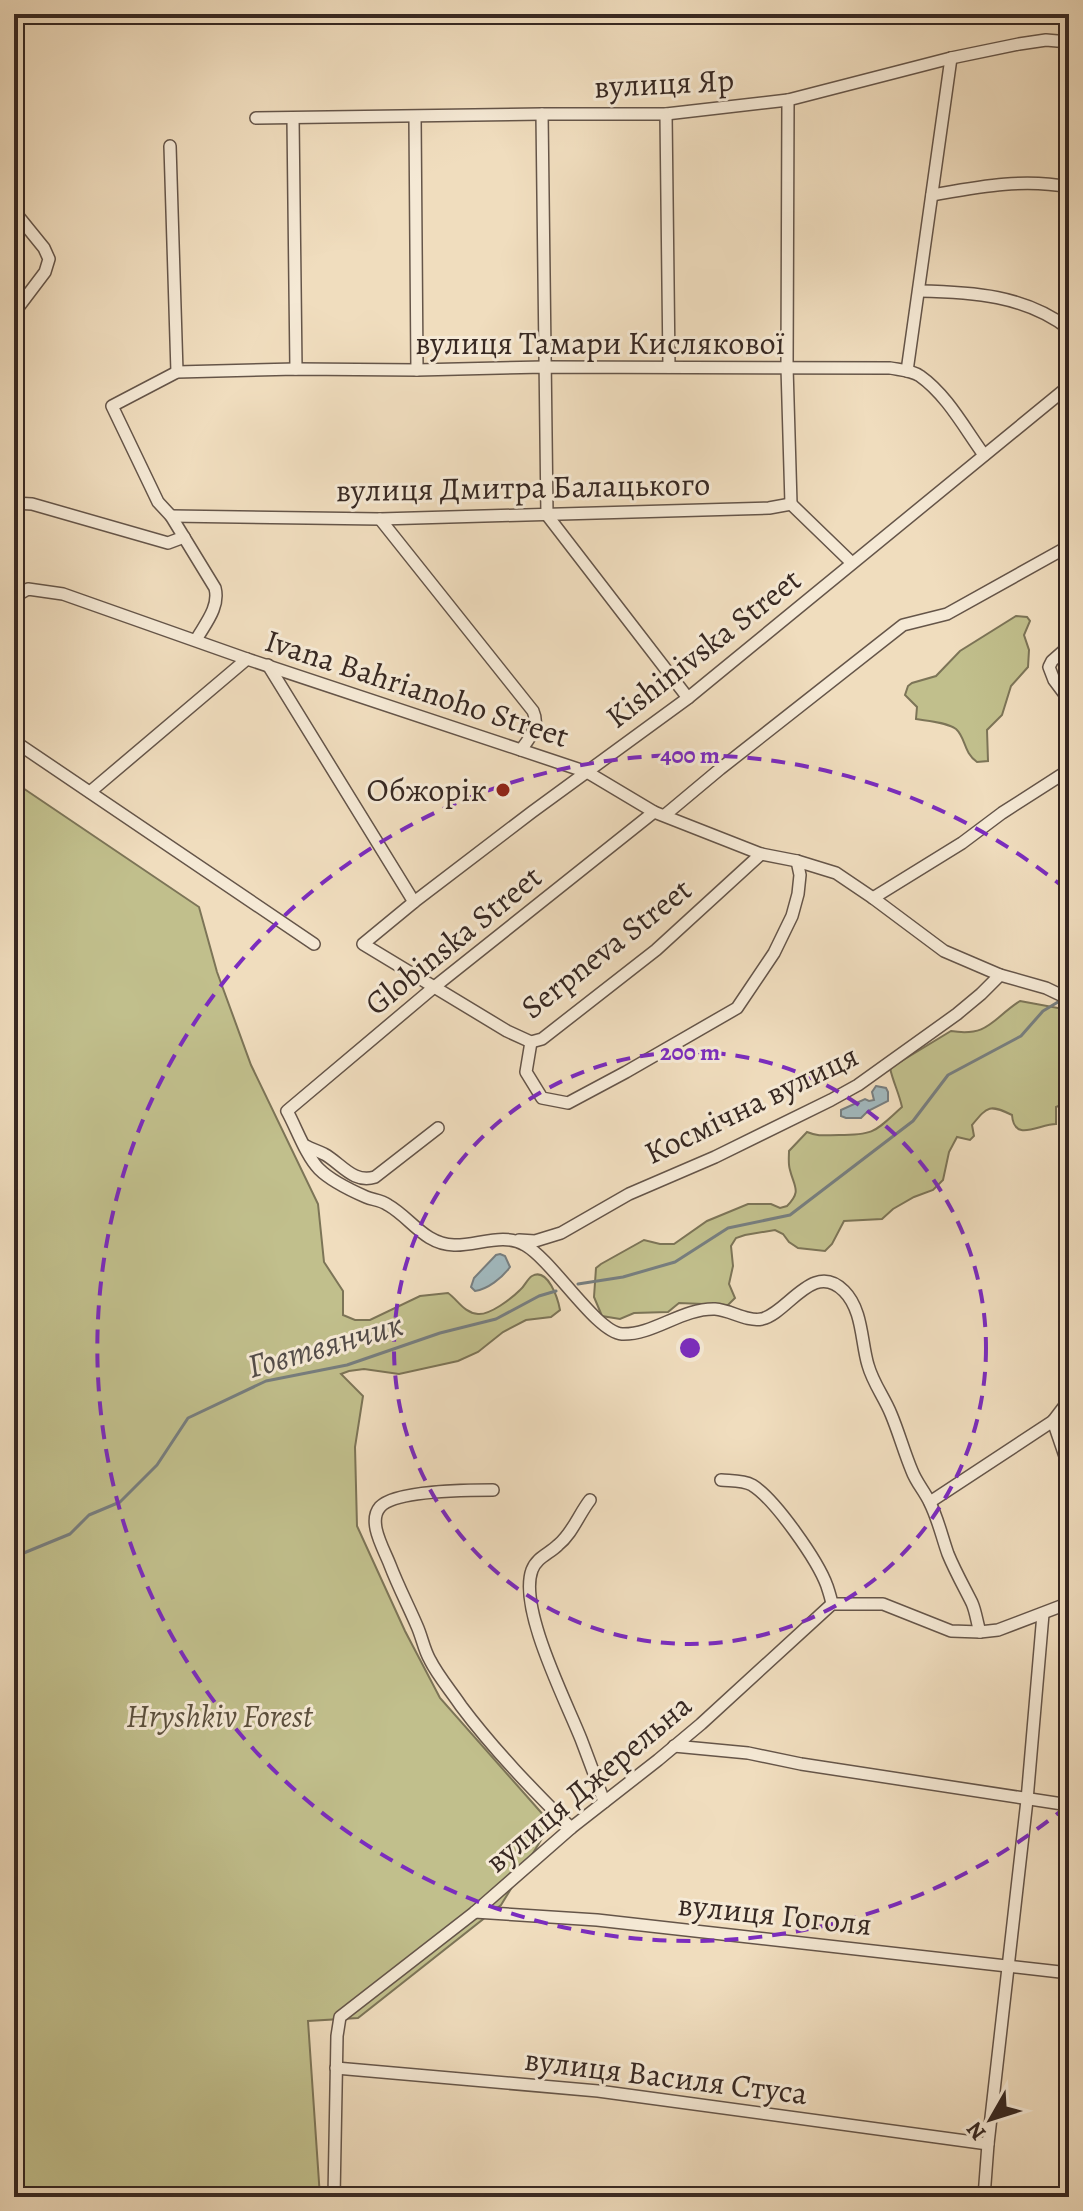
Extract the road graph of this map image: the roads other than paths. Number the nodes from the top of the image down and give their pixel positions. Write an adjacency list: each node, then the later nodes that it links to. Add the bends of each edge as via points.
1 (1069, 42): 2 (street, вулиця Яр, via 1046,40)
2 (951, 58): 3 (street, вулиця Яр); 11 (street)
3 (788, 100): 5 (street, вулиця Яр); 18 (street)
4 (542, 114): 5 (street, вулиця Яр); 6 (street, вулиця Яр); 16 (street)
5 (666, 114): 17 (street)
6 (415, 117): 8 (street, вулиця Яр); 20 (street)
7 (256, 118): 8 (street, вулиця Яр)
8 (293, 118): 19 (street)
9 (170, 146): 22 (street)
10 (1069, 187): 11 (street, via 995,184)
11 (932, 195): 13 (street)
12 (14, 211): 14 (street, via 49,259)
13 (919, 291): 15 (street, via 1016,302); 21 (street)
14 (14, 313)
15 (1069, 329)
16 (545, 367): 17 (street, вулиця Тамари Кислякової); 20 (street, вулиця Тамари Кислякової); 27 (street)
17 (669, 367): 18 (street, вулиця Тамари Кислякової)
18 (787, 367): 21 (street, вулиця Тамари Кислякової); 26 (street)
19 (296, 369): 20 (street, вулиця Тамари Кислякової); 22 (street, вулиця Тамари Кислякової)
20 (417, 370)
21 (907, 371): 24 (street, via 933,388)
22 (177, 372): 28 (street, via 112,406 158,502)
23 (1069, 386): 24 (street, Kishinivska Street)
24 (984, 455): 32 (street, Kishinivska Street)
25 (14, 503): 30 (street, via 168,543)
26 (791, 504): 27 (street, вулиця Дмитра Балацького); 32 (street)
27 (547, 515): 29 (street, вулиця Дмитра Балацького); 38 (street)
28 (171, 516): 29 (street, вулиця Дмитра Балацького); 30 (street)
29 (380, 519): 41 (street, via 533,711 536,725)
30 (184, 537): 34 (street, via 217,597)
31 (1069, 546): 45 (street, Globinska Street, via 947,614 903,625)
32 (852, 563): 38 (street, Kishinivska Street)
33 (14, 597): 34 (street, Ivana Bahrianoho Street, via 28,589 63,594)
34 (196, 640): 36 (street, Ivana Bahrianoho Street)
35 (1069, 646): 39 (street, via 1049,667)
36 (247, 659): 37 (street, Ivana Bahrianoho Street); 44 (street)
37 (268, 665): 41 (street, Ivana Bahrianoho Street); 49 (street)
38 (688, 698): 43 (street, Kishinivska Street)
39 (1069, 700)
40 (14, 741): 44 (street)
41 (521, 750): 43 (street, Ivana Bahrianoho Street)
42 (1069, 770): 48 (street)
43 (587, 772): 45 (street, Ivana Bahrianoho Street); 49 (street, Kishinivska Street)
44 (90, 792): 50 (street)
45 (659, 814): 46 (street, Ivana Bahrianoho Street); 53 (street, Globinska Street)
46 (761, 854): 47 (street, Ivana Bahrianoho Street); 55 (street, Serpneva Street, via 656,950 542,1039)
47 (797, 861): 48 (street, via 836,873); 55 (street, via 800,875 792,916 737,1008 568,1103 542,1098 526,1072)
48 (873, 898): 52 (street, via 944,951)
49 (414, 902): 51 (street, Kishinivska Street)
50 (314, 944)
51 (363, 944): 53 (street, Serpneva Street)
52 (1000, 975): 54 (street); 59 (street, Космічна вулиця, via 957,1014 831,1100 629,1194 561,1233 535,1241)
53 (433, 988): 55 (street, Serpneva Street); 56 (street, Globinska Street)
54 (1069, 999)
55 (531, 1042)
56 (287, 1111): 58 (street, Космічна вулиця)
57 (438, 1128): 58 (street, via 367,1180)
58 (306, 1146): 59 (street, Космічна вулиця, via 320,1171 391,1206 429,1238 453,1245)
59 (510, 1240): 66 (street, via 532,1250 579,1301 614,1332 625,1334 714,1309 762,1319 818,1281 844,1290 854,1307 875,1385)
60 (1069, 1400): 61 (street)
61 (1053, 1421): 62 (street); 66 (street)
62 (1069, 1468)
63 (721, 1480): 68 (street, via 751,1485 772,1504 818,1569)
64 (493, 1490): 75 (street, via 447,1490 396,1499 378,1509 377,1530 430,1660 481,1732)
65 (590, 1500): 73 (street, via 559,1545 535,1564 528,1590 557,1685)
66 (930, 1502): 70 (street)
67 (1069, 1603): 69 (street)
68 (832, 1604): 70 (street, via 883,1604 951,1631); 71 (street, вулиця Джерельна)
69 (1043, 1614): 70 (street); 72 (street)
70 (980, 1632)
71 (674, 1746): 72 (street, via 748,1753); 73 (street, вулиця Джерельна)
72 (1027, 1800): 74 (street); 77 (street)
73 (604, 1802): 75 (street, вулиця Джерельна)
74 (1069, 1805)
75 (571, 1828): 76 (street, вулиця Джерельна)
76 (475, 1912): 77 (street, вулиця Гоголя, via 597,1920); 79 (street, вулиця Джерельна, via 340,2017)
77 (1007, 1966): 78 (street, вулиця Гоголя); 80 (street)
78 (1069, 1973)
79 (336, 2068): 80 (street, вулиця Василя Стуса, via 598,2091); 81 (street, вулиця Джерельна)
80 (988, 2144): 82 (street)
81 (334, 2197)
82 (984, 2197)

